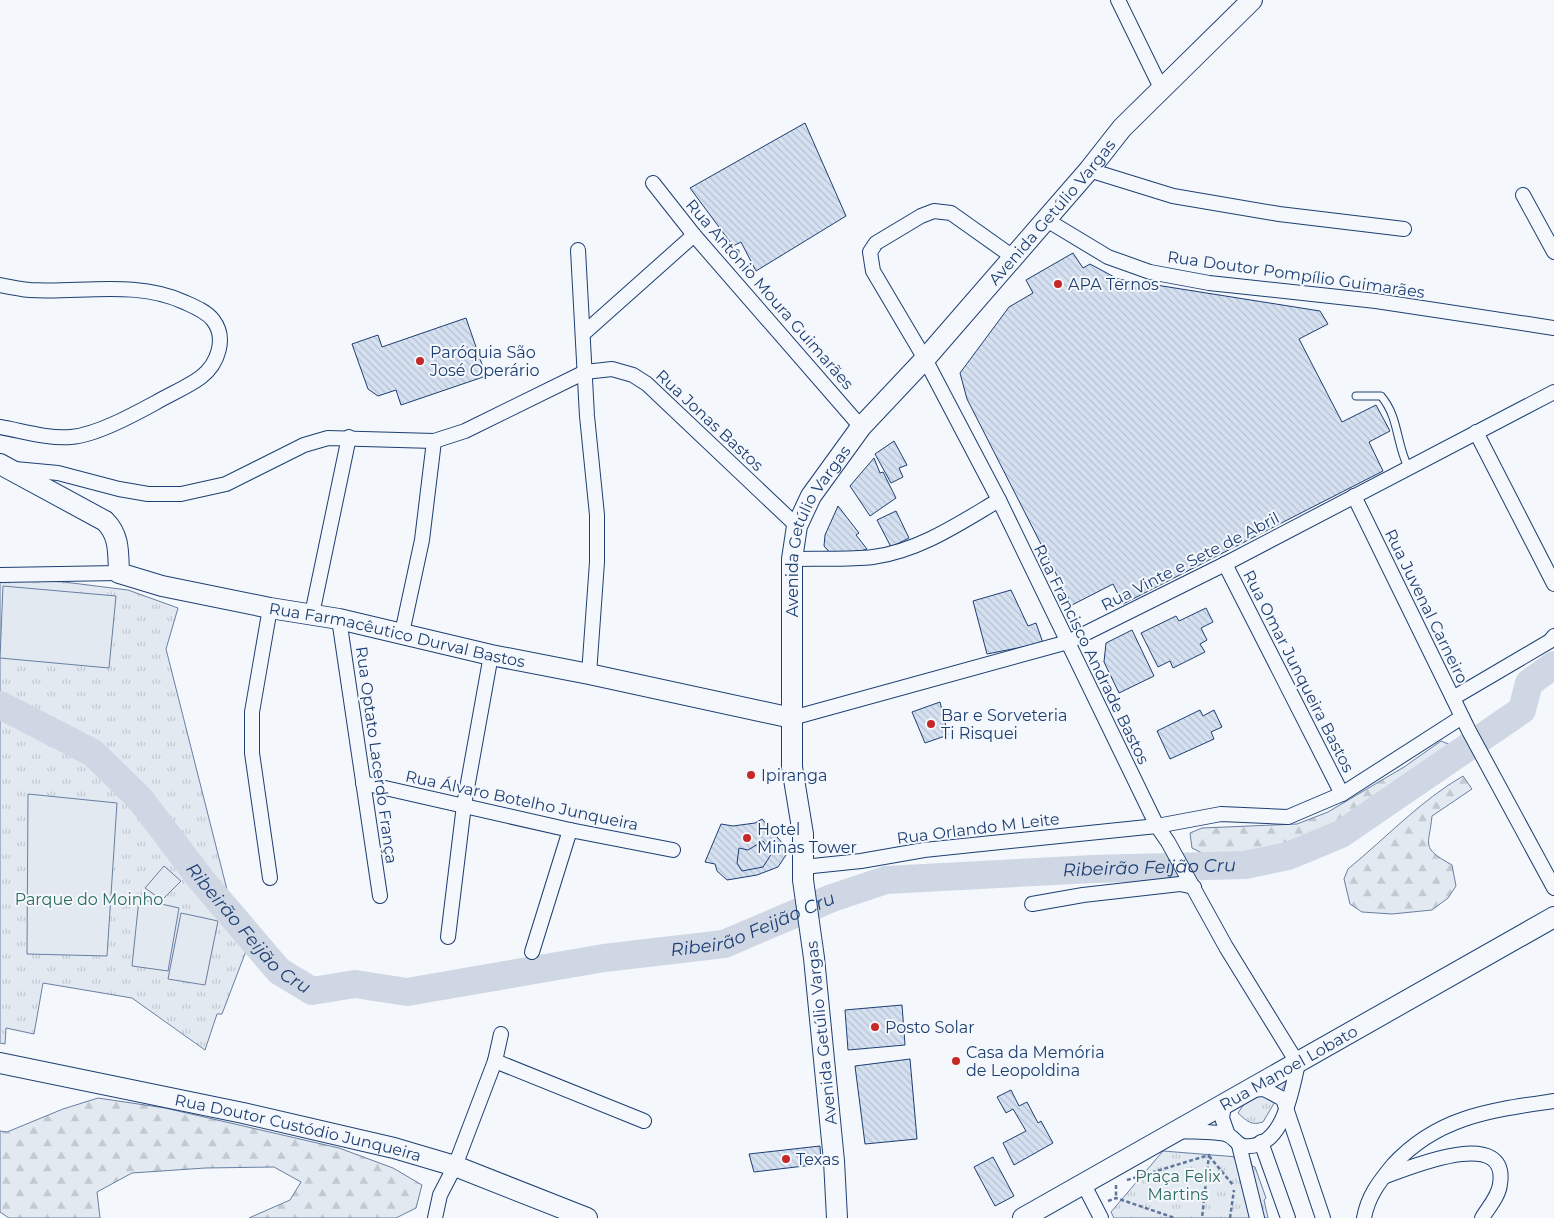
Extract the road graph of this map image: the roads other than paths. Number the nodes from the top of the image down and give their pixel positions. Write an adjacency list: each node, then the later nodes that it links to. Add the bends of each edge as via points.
1 (1118, 0): 3 (street)
2 (1252, 0): 3 (main road, Avenida Getúlio Vargas)
3 (1161, 88): 4 (main road, Avenida Getúlio Vargas, via 1122,128)
4 (1089, 170): 7 (main road, Avenida Getúlio Vargas); 8 (street, via 1173,196 1279,214)
5 (653, 184): 9 (street, Rua Antônio Moura Guimarães)
6 (1523, 195): 11 (street)
7 (1045, 219): 12 (main road, Avenida Getúlio Vargas); 14 (street, Rua Doutor Pompílio Guimarães, via 1108,257 1150,272)
8 (1404, 229)
9 (694, 235): 15 (street); 21 (street, Rua Antônio Moura Guimarães)
10 (578, 250): 15 (street)
11 (1554, 252)
12 (1013, 257): 16 (main road, Avenida Getúlio Vargas); 16 (street, Rua Francisco Andrade Bastos, via 951,212 943,211 920,216 876,243 870,252 873,271)
13 (0, 286): 20 (street, via 29,290 139,290 182,301 214,320 220,350 214,364 201,377 142,410 89,434 53,436)
14 (1554, 328)
15 (584, 333): 17 (street)
16 (925, 359): 21 (main road, Avenida Getúlio Vargas); 28 (street, Rua Francisco Andrade Bastos)
17 (585, 372): 24 (street, via 466,431); 29 (street, Rua Jonas Bastos, via 612,369 633,374); 42 (street, via 598,562)
18 (1554, 392): 22 (street, Rua Vinte e Sete de Abril)
19 (1356, 396): 26 (lane, via 1381,396 1391,407 1400,452)
20 (0, 427)
21 (861, 427): 29 (main road, Avenida Getúlio Vargas, via 811,496)
22 (1476, 432): 26 (street, Rua Vinte e Sete de Abril); 34 (street)
23 (349, 437): 24 (street); 25 (street, via 328,438 304,445 226,484 181,494 148,494 58,473); 36 (street)
24 (434, 441): 38 (street, via 422,540)
25 (5, 466): 32 (main road, via 105,521 114,530 117,540)
26 (1408, 467): 27 (street, Rua Vinte e Sete de Abril)
27 (1354, 496): 31 (street, Rua Vinte e Sete de Abril); 43 (street, Rua Juvenal Carneiro)
28 (999, 500): 30 (street, via 944,532 874,557); 40 (street, Rua Francisco Andrade Bastos)
29 (797, 526): 30 (main road, Avenida Getúlio Vargas)
30 (792, 559): 45 (main road, Avenida Getúlio Vargas)
31 (1225, 564): 40 (street, Rua Vinte e Sete de Abril); 47 (street, Rua Omar Junqueira Bastos)
32 (119, 573): 33 (street, Rua Farmacêutico Durval Bastos); 35 (main road, Rua Farmacêutico Durval Bastos, via 162,586)
33 (0, 575)
34 (1554, 584)
35 (270, 608): 36 (main road, Rua Farmacêutico Durval Bastos); 53 (street, via 252,712 252,753)
36 (312, 614): 37 (main road, Rua Farmacêutico Durval Bastos)
37 (339, 619): 38 (main road, Rua Farmacêutico Durval Bastos); 46 (street, Rua Optato Lacerdo França)
38 (402, 633): 41 (main road, Rua Farmacêutico Durval Bastos)
39 (1554, 636): 43 (street)
40 (1068, 642): 45 (street, Rua Vinte e Sete de Abril); 49 (street, Rua Francisco Andrade Bastos)
41 (491, 655): 42 (main road, Rua Farmacêutico Durval Bastos); 48 (street)
42 (590, 674): 45 (main road, Rua Farmacêutico Durval Bastos)
43 (1453, 698): 44 (street, Rua Juvenal Carneiro)
44 (1462, 717): 47 (street, Rua Orlando M Leite); 55 (street, Rua Juvenal Carneiro)
45 (792, 718): 52 (main road, Avenida Getúlio Vargas, via 792,767 803,834)
46 (363, 783): 48 (street, Rua Álvaro Botelho Junqueira); 56 (street, Rua Optato Lacerdo França)
47 (1342, 794): 49 (street, Rua Orlando M Leite, via 1288,817 1221,814)
48 (464, 805): 50 (street, Rua Álvaro Botelho Junqueira); 59 (street)
49 (1157, 826): 52 (street, Rua Orlando M Leite, via 924,850); 54 (street, Rua Francisco Andrade Bastos)
50 (570, 830): 51 (street, Rua Álvaro Botelho Junqueira); 60 (street)
51 (673, 850)
52 (803, 873): 79 (main road, Avenida Getúlio Vargas, via 814,958)
53 (270, 878)
54 (1191, 882): 57 (street); 64 (street, Rua Francisco Andrade Bastos, via 1226,947)
55 (1554, 888)
56 (380, 896)
57 (1032, 904)
58 (1554, 917): 64 (main road, Rua Manoel Lobato)
59 (448, 937)
60 (532, 952)
61 (501, 1034): 62 (street)
62 (495, 1062): 69 (street); 74 (street)
63 (0, 1063): 74 (main road, Rua Doutor Custódio Junqueira, via 253,1115 394,1148)
64 (1298, 1064): 65 (main road, Rua Manoel Lobato); 68 (street)
65 (1249, 1090): 67 (main road, Rua Manoel Lobato); 68 (street, via 1264,1089 1274,1093 1282,1099)
66 (1554, 1101): 75 (street, via 1504,1108 1445,1125 1423,1137)
67 (1224, 1105): 70 (main road, Rua Manoel Lobato); 71 (street, via 1222,1118)
68 (1286, 1112): 72 (street, via 1278,1129); 84 (street)
69 (644, 1121)
70 (1179, 1131): 71 (street); 76 (main road, Rua Manoel Lobato)
71 (1228, 1135): 73 (street)
72 (1261, 1142): 73 (street); 83 (street)
73 (1239, 1145): 82 (street)
74 (455, 1166): 77 (street, via 440,1195); 78 (main road, Rua Doutor Custódio Junqueira)
75 (1383, 1177): 85 (street, via 1367,1200); 86 (street, via 1435,1159 1478,1153 1490,1156 1500,1168 1500,1185)
76 (1084, 1185): 80 (main road, Rua Manoel Lobato); 81 (street)
77 (435, 1218)
78 (587, 1218)
79 (837, 1218)
80 (1023, 1218)
81 (1101, 1218)
82 (1258, 1218)
83 (1288, 1218)
84 (1322, 1218)
85 (1364, 1218)
86 (1482, 1218)

